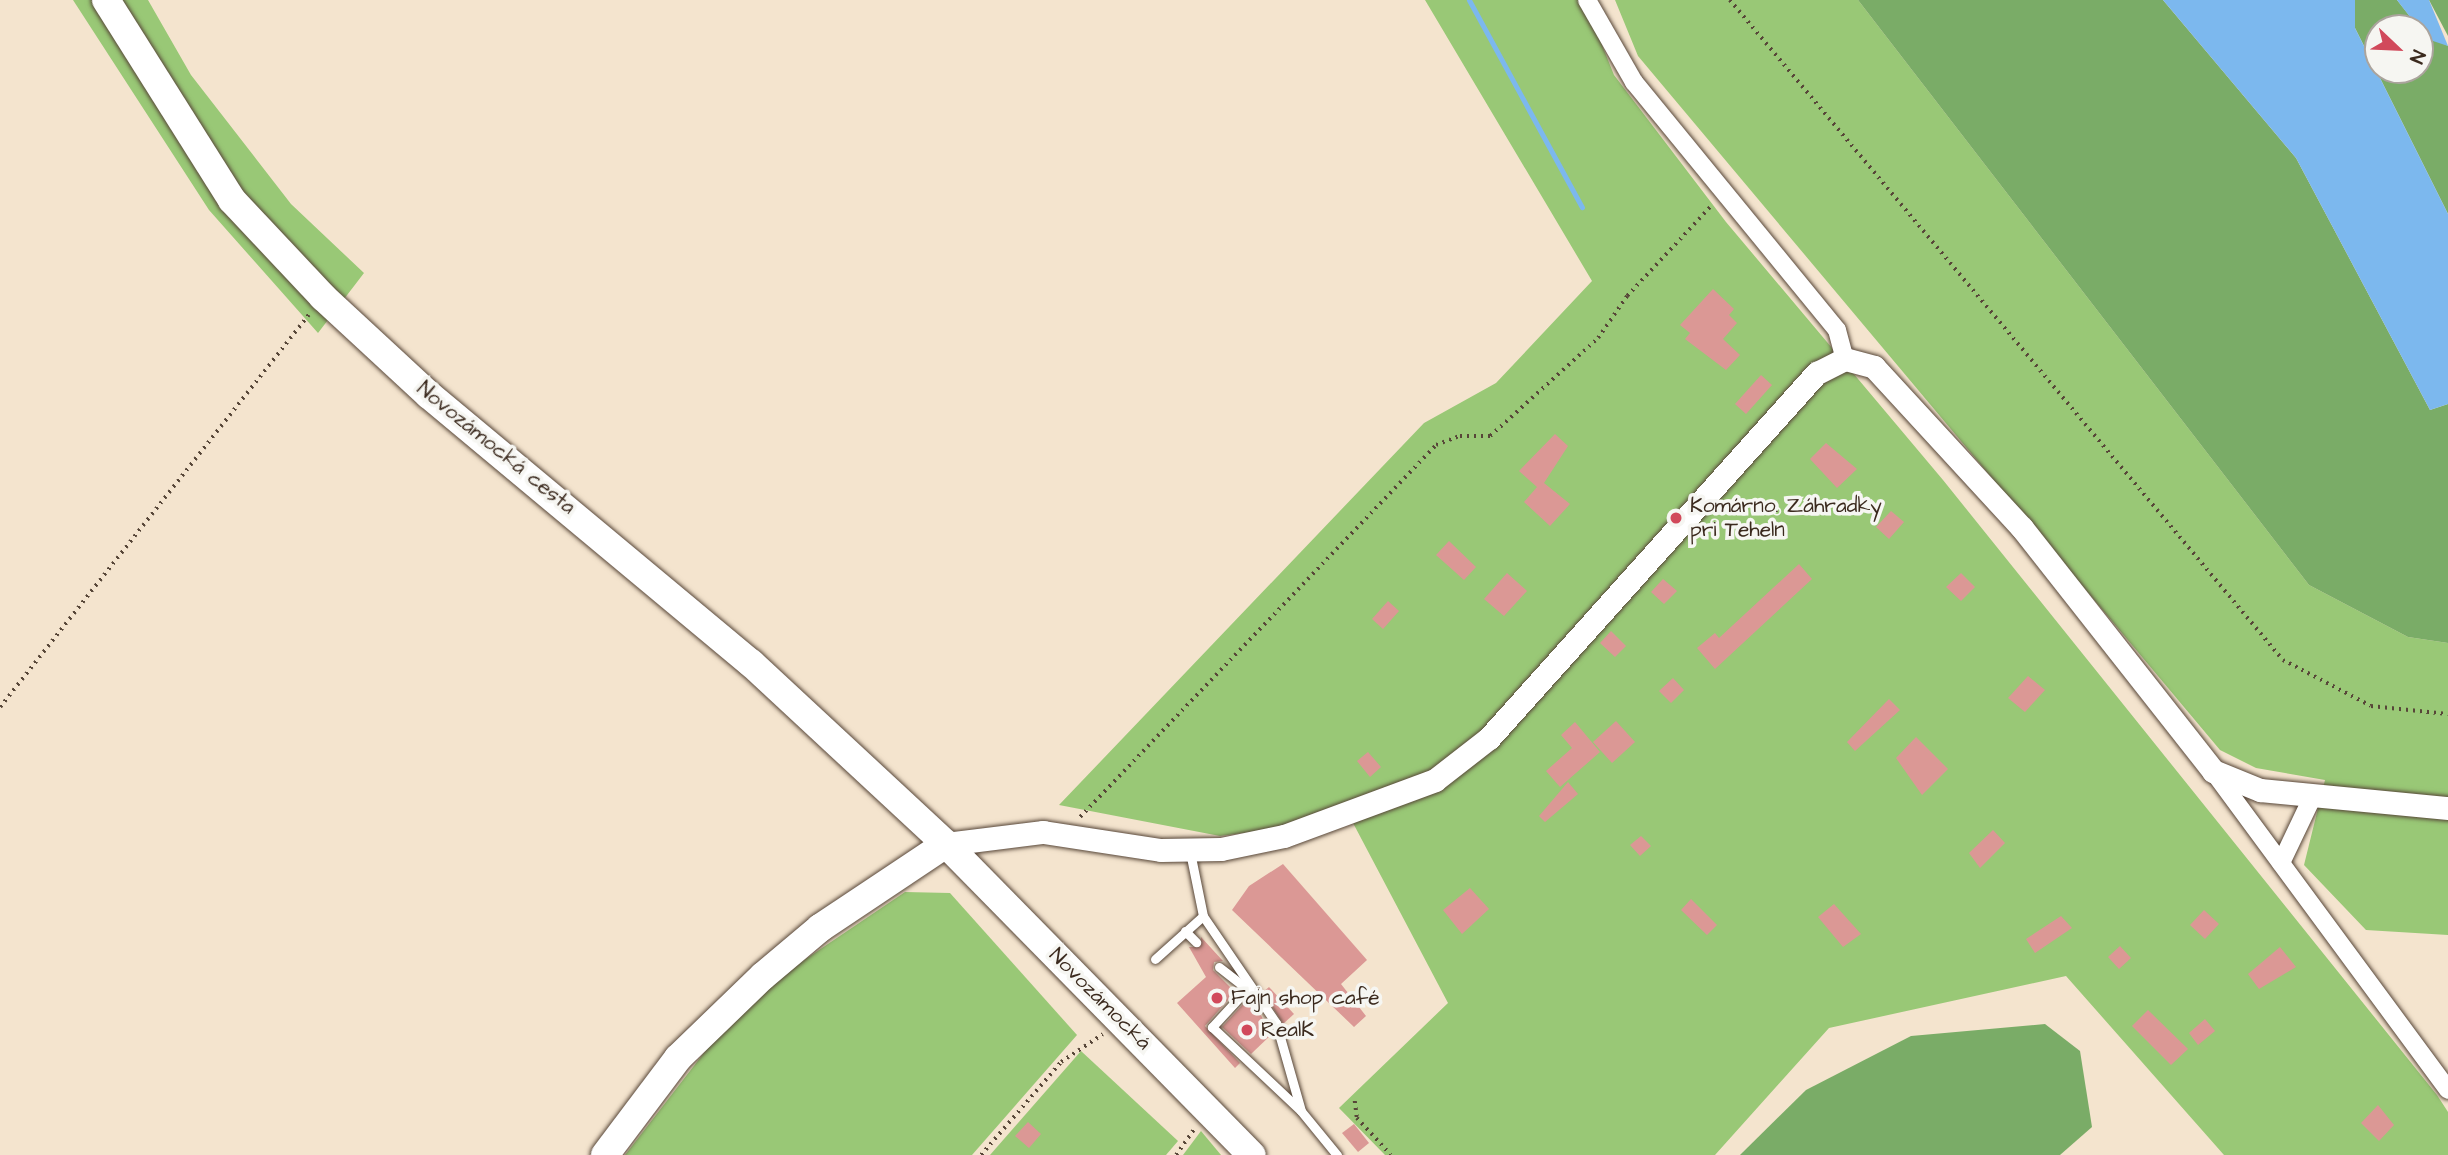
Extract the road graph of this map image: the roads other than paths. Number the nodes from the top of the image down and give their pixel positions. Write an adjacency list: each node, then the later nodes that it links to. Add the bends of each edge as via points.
1 (106, 0): 7 (main road, Novozámocká cesta, via 232,200 323,297 429,395 751,663)
2 (1587, 0): 3 (street, via 1634,82 1837,330)
3 (1845, 359): 4 (street, via 1874,367 2022,528); 8 (street, via 1817,373 1489,737 1452,769 1415,791 1283,836)
4 (2213, 771): 5 (street, via 2260,790); 9 (street)
5 (2313, 796): 6 (street); 9 (street)
6 (2448, 808)
7 (946, 844): 8 (street, via 1067,833); 18 (main road, via 820,928 763,976 678,1058); 19 (main road, Novozámocká)
8 (1190, 851): 10 (lane)
9 (2281, 863): 16 (street)
10 (1203, 916): 11 (lane); 15 (lane)
11 (1185, 931): 12 (lane); 13 (lane)
12 (1196, 942)
13 (1155, 960)
14 (1219, 967): 15 (lane)
15 (1247, 989): 17 (lane, via 1276,1023); 17 (lane, via 1212,1027)
16 (2448, 1090)
17 (1301, 1111): 20 (lane)
18 (606, 1155)
19 (1252, 1155)
20 (1338, 1155)

